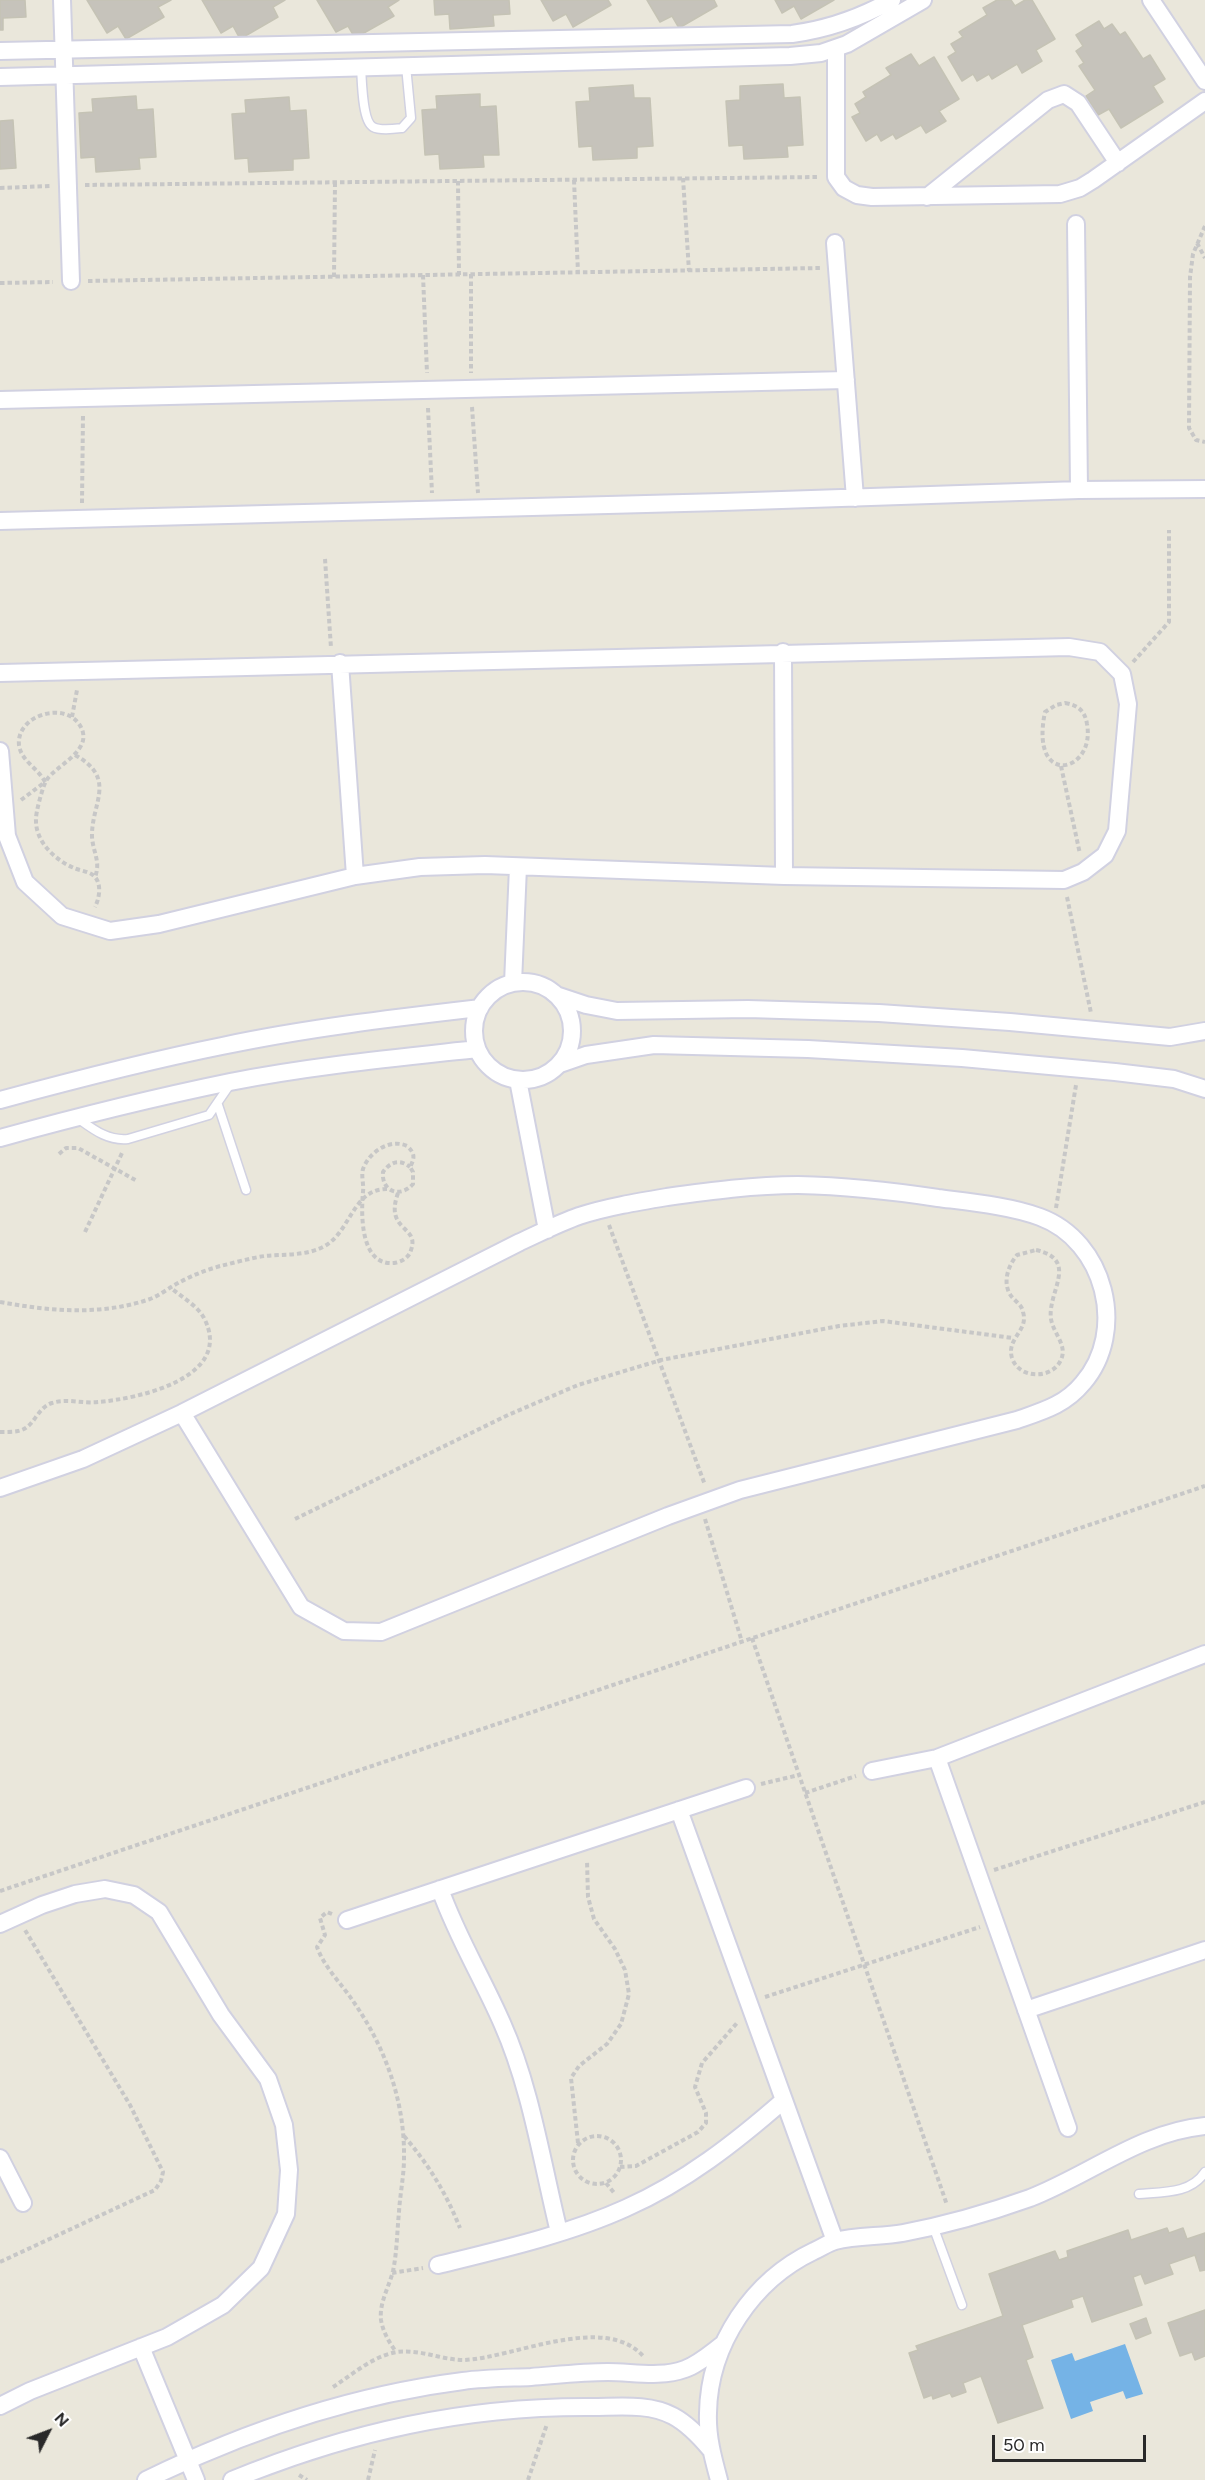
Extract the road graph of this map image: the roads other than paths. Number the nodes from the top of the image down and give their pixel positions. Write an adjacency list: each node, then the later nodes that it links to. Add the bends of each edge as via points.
1 (62, 0): 7 (street)
2 (892, 0): 5 (street, via 844,23 792,34)
3 (923, 0): 6 (street, via 870,33)
4 (1151, 0): 14 (street)
5 (332, 44): 7 (street); 11 (street)
6 (836, 48): 9 (street, via 790,56); 17 (street, via 836,177 844,188 857,195)
7 (64, 50): 8 (street); 12 (street)
8 (0, 51)
9 (406, 66): 10 (street); 10 (lane, via 411,118 402,128 375,129 368,124)
10 (361, 67): 11 (street)
11 (332, 68): 12 (street)
12 (66, 75): 13 (street); 20 (street)
13 (0, 77)
14 (1205, 81)
15 (1205, 101): 16 (street)
16 (1118, 163): 17 (street, via 1080,188 1060,195); 17 (street, via 1077,103 1064,94 1048,100)
17 (927, 197)
18 (1076, 224): 24 (street)
19 (835, 243): 21 (street)
20 (71, 281)
21 (846, 381): 22 (street); 25 (street)
22 (0, 400)
23 (1205, 489): 24 (street)
24 (1080, 490): 25 (street)
25 (855, 498): 26 (street)
26 (0, 521)
27 (783, 652): 28 (street); 33 (street); 33 (street, via 1069,647 1100,652 1122,674 1128,704 1117,831 1105,855 1083,872 1064,880)
28 (336, 663): 29 (street); 32 (street)
29 (0, 673)
30 (0, 751): 32 (street, via 7,836 26,882 62,916 110,931 159,924)
31 (518, 867): 32 (street, via 420,867); 33 (street); 34 (street)
32 (355, 876)
33 (784, 876)
34 (513, 983): 35 (street, via 536,984); 36 (street, via 488,996)
35 (556, 995): 37 (street, via 617,1011 879,1013 1170,1037); 39 (street, via 568,1014 572,1036)
36 (480, 1008): 38 (street, via 475,1021); 43 (street, via 351,1023 223,1046)
37 (1205, 1030)
38 (477, 1049): 40 (street, via 493,1070); 41 (street, via 369,1060)
39 (560, 1064): 40 (street, via 548,1074); 42 (street, via 585,1055 654,1045 808,1049 1079,1068 1174,1079)
40 (518, 1080): 48 (street)
41 (231, 1082): 44 (lane); 45 (street)
42 (1205, 1089)
43 (0, 1100)
44 (218, 1105): 45 (lane, via 209,1115 128,1139 101,1135); 47 (lane)
45 (76, 1117): 46 (street)
46 (0, 1137)
47 (246, 1190)
48 (547, 1230): 49 (street); 49 (street, via 578,1217 632,1203 716,1190 798,1185 887,1191 978,1204 1039,1216 1054,1223 1082,1247 1101,1278 1108,1315 1101,1351 1083,1383 1056,1407 740,1490 381,1632 344,1631 301,1607)
49 (182, 1413): 50 (street, via 83,1459)
50 (0, 1488)
51 (1205, 1654): 52 (street)
52 (937, 1758): 53 (street); 60 (street)
53 (872, 1771)
54 (746, 1788): 55 (street)
55 (679, 1810): 56 (street); 61 (street)
56 (440, 1889): 57 (street); 69 (street, via 453,1926 502,2024 523,2082)
57 (347, 1920)
58 (0, 1924): 74 (street, via 75,1894 105,1889 134,1895 159,1912 221,2015 268,2079 284,2125 289,2170 286,2214 261,2268 223,2305)
59 (1205, 1950): 60 (street)
60 (1026, 2010): 63 (street)
61 (784, 2100): 69 (street, via 738,2140 684,2177 626,2208); 70 (street)
62 (1205, 2126): 68 (street, via 1182,2128 1148,2139 1031,2197)
63 (1068, 2128)
64 (0, 2158): 67 (street)
65 (1205, 2172): 66 (lane, via 1183,2189)
66 (1139, 2194)
67 (23, 2203)
68 (933, 2226): 70 (street); 72 (lane)
69 (559, 2232): 71 (street)
70 (835, 2241): 73 (street, via 794,2260 760,2288)
71 (438, 2265)
72 (962, 2305)
73 (724, 2343): 76 (street, via 712,2377); 77 (street, via 685,2370 659,2374 607,2372 463,2381 392,2393 253,2433)
74 (141, 2347): 75 (street); 77 (street)
75 (0, 2406)
76 (710, 2449): 80 (street, via 698,2434 673,2416 649,2408 496,2410 353,2437); 81 (street)
77 (186, 2460): 78 (street); 79 (street)
78 (146, 2480)
79 (196, 2480)
80 (232, 2480)
81 (719, 2480)

